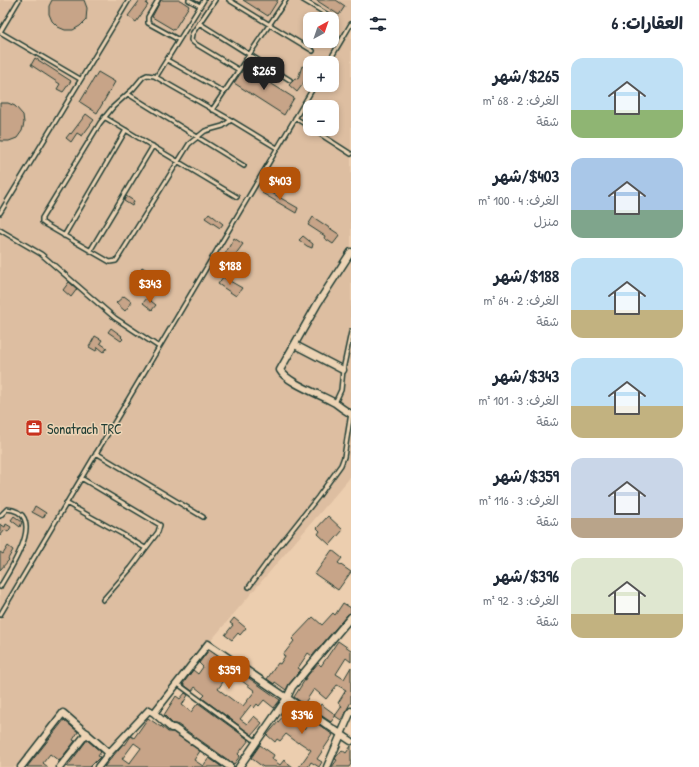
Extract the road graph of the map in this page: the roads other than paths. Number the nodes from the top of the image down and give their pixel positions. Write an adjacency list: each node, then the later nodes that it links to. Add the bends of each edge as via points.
1 (18, 0): 15 (lane)
2 (129, 0): 23 (lane)
3 (158, 0): 16 (lane, via 148,17 148,23)
4 (189, 0): 10 (lane)
5 (204, 0): 10 (lane)
6 (215, 0): 12 (lane)
7 (229, 0): 14 (lane)
8 (286, 0): 14 (lane)
9 (303, 0): 11 (lane)
10 (200, 6): 16 (lane)
11 (323, 12)
12 (199, 23): 18 (lane); 21 (lane, via 191,36 192,42)
13 (351, 24): 19 (lane)
14 (270, 25): 17 (lane); 18 (lane)
15 (0, 32): 23 (lane)
16 (179, 40): 20 (lane)
17 (314, 51)
18 (250, 55): 21 (lane); 24 (lane)
19 (332, 56)
20 (167, 60): 22 (lane); 25 (lane)
21 (239, 70): 25 (lane)
22 (156, 77): 27 (lane, via 144,76); 28 (lane)
23 (80, 79): 42 (lane)
24 (290, 80)
25 (224, 92): 28 (lane)
26 (311, 92): 30 (lane)
27 (128, 94): 29 (lane); 34 (lane)
28 (212, 110): 31 (lane)
29 (104, 117): 33 (lane); 44 (lane, via 42,218 44,224)
30 (295, 118): 32 (lane); 37 (lane)
31 (231, 120): 34 (lane, via 223,126); 37 (lane)
32 (303, 123)
33 (126, 130): 36 (lane); 44 (lane)
34 (197, 136): 39 (lane); 40 (lane)
35 (323, 136): 38 (lane)
36 (153, 146): 39 (lane); 45 (lane)
37 (278, 148): 49 (lane)
38 (351, 154)
39 (178, 161): 41 (lane); 45 (lane, via 117,260 108,261)
40 (244, 166)
41 (237, 196)
42 (0, 213)
43 (0, 230): 49 (lane, via 41,254 115,318)
44 (64, 236): 45 (lane)
45 (90, 251)
46 (351, 252): 48 (street)
47 (351, 332): 50 (lane)
48 (295, 345): 50 (street); 51 (street, via 280,370 282,373 291,381)
49 (159, 347): 53 (lane)
50 (343, 370): 51 (lane, via 341,390)
51 (335, 403): 52 (street)
52 (351, 414): 60 (lane, via 341,465)
53 (96, 453): 54 (lane); 57 (lane)
54 (81, 478): 55 (lane); 58 (lane, via 160,525 158,532)
55 (66, 503): 58 (lane); 62 (lane)
56 (0, 516): 59 (lane, via 7,508 12,509 26,524 26,535 21,550)
57 (203, 517)
58 (145, 548): 61 (lane)
59 (0, 587)
60 (249, 587)
61 (103, 600)
62 (0, 615)
63 (351, 617): 65 (street, via 292,687)
64 (178, 684): 65 (street, via 208,644); 67 (street); 70 (lane)
65 (287, 698): 69 (street); 70 (street)
66 (351, 711): 69 (street)
67 (154, 713): 72 (street, via 149,710); 76 (street, via 171,728)
68 (87, 733): 72 (street); 73 (street, via 63,713); 74 (street)
69 (341, 734): 71 (street); 78 (street)
70 (257, 742): 77 (street)
71 (351, 742)
72 (109, 752): 75 (street)
73 (21, 767)
74 (60, 767)
75 (98, 767)
76 (230, 767)
77 (239, 767)
78 (327, 767)

